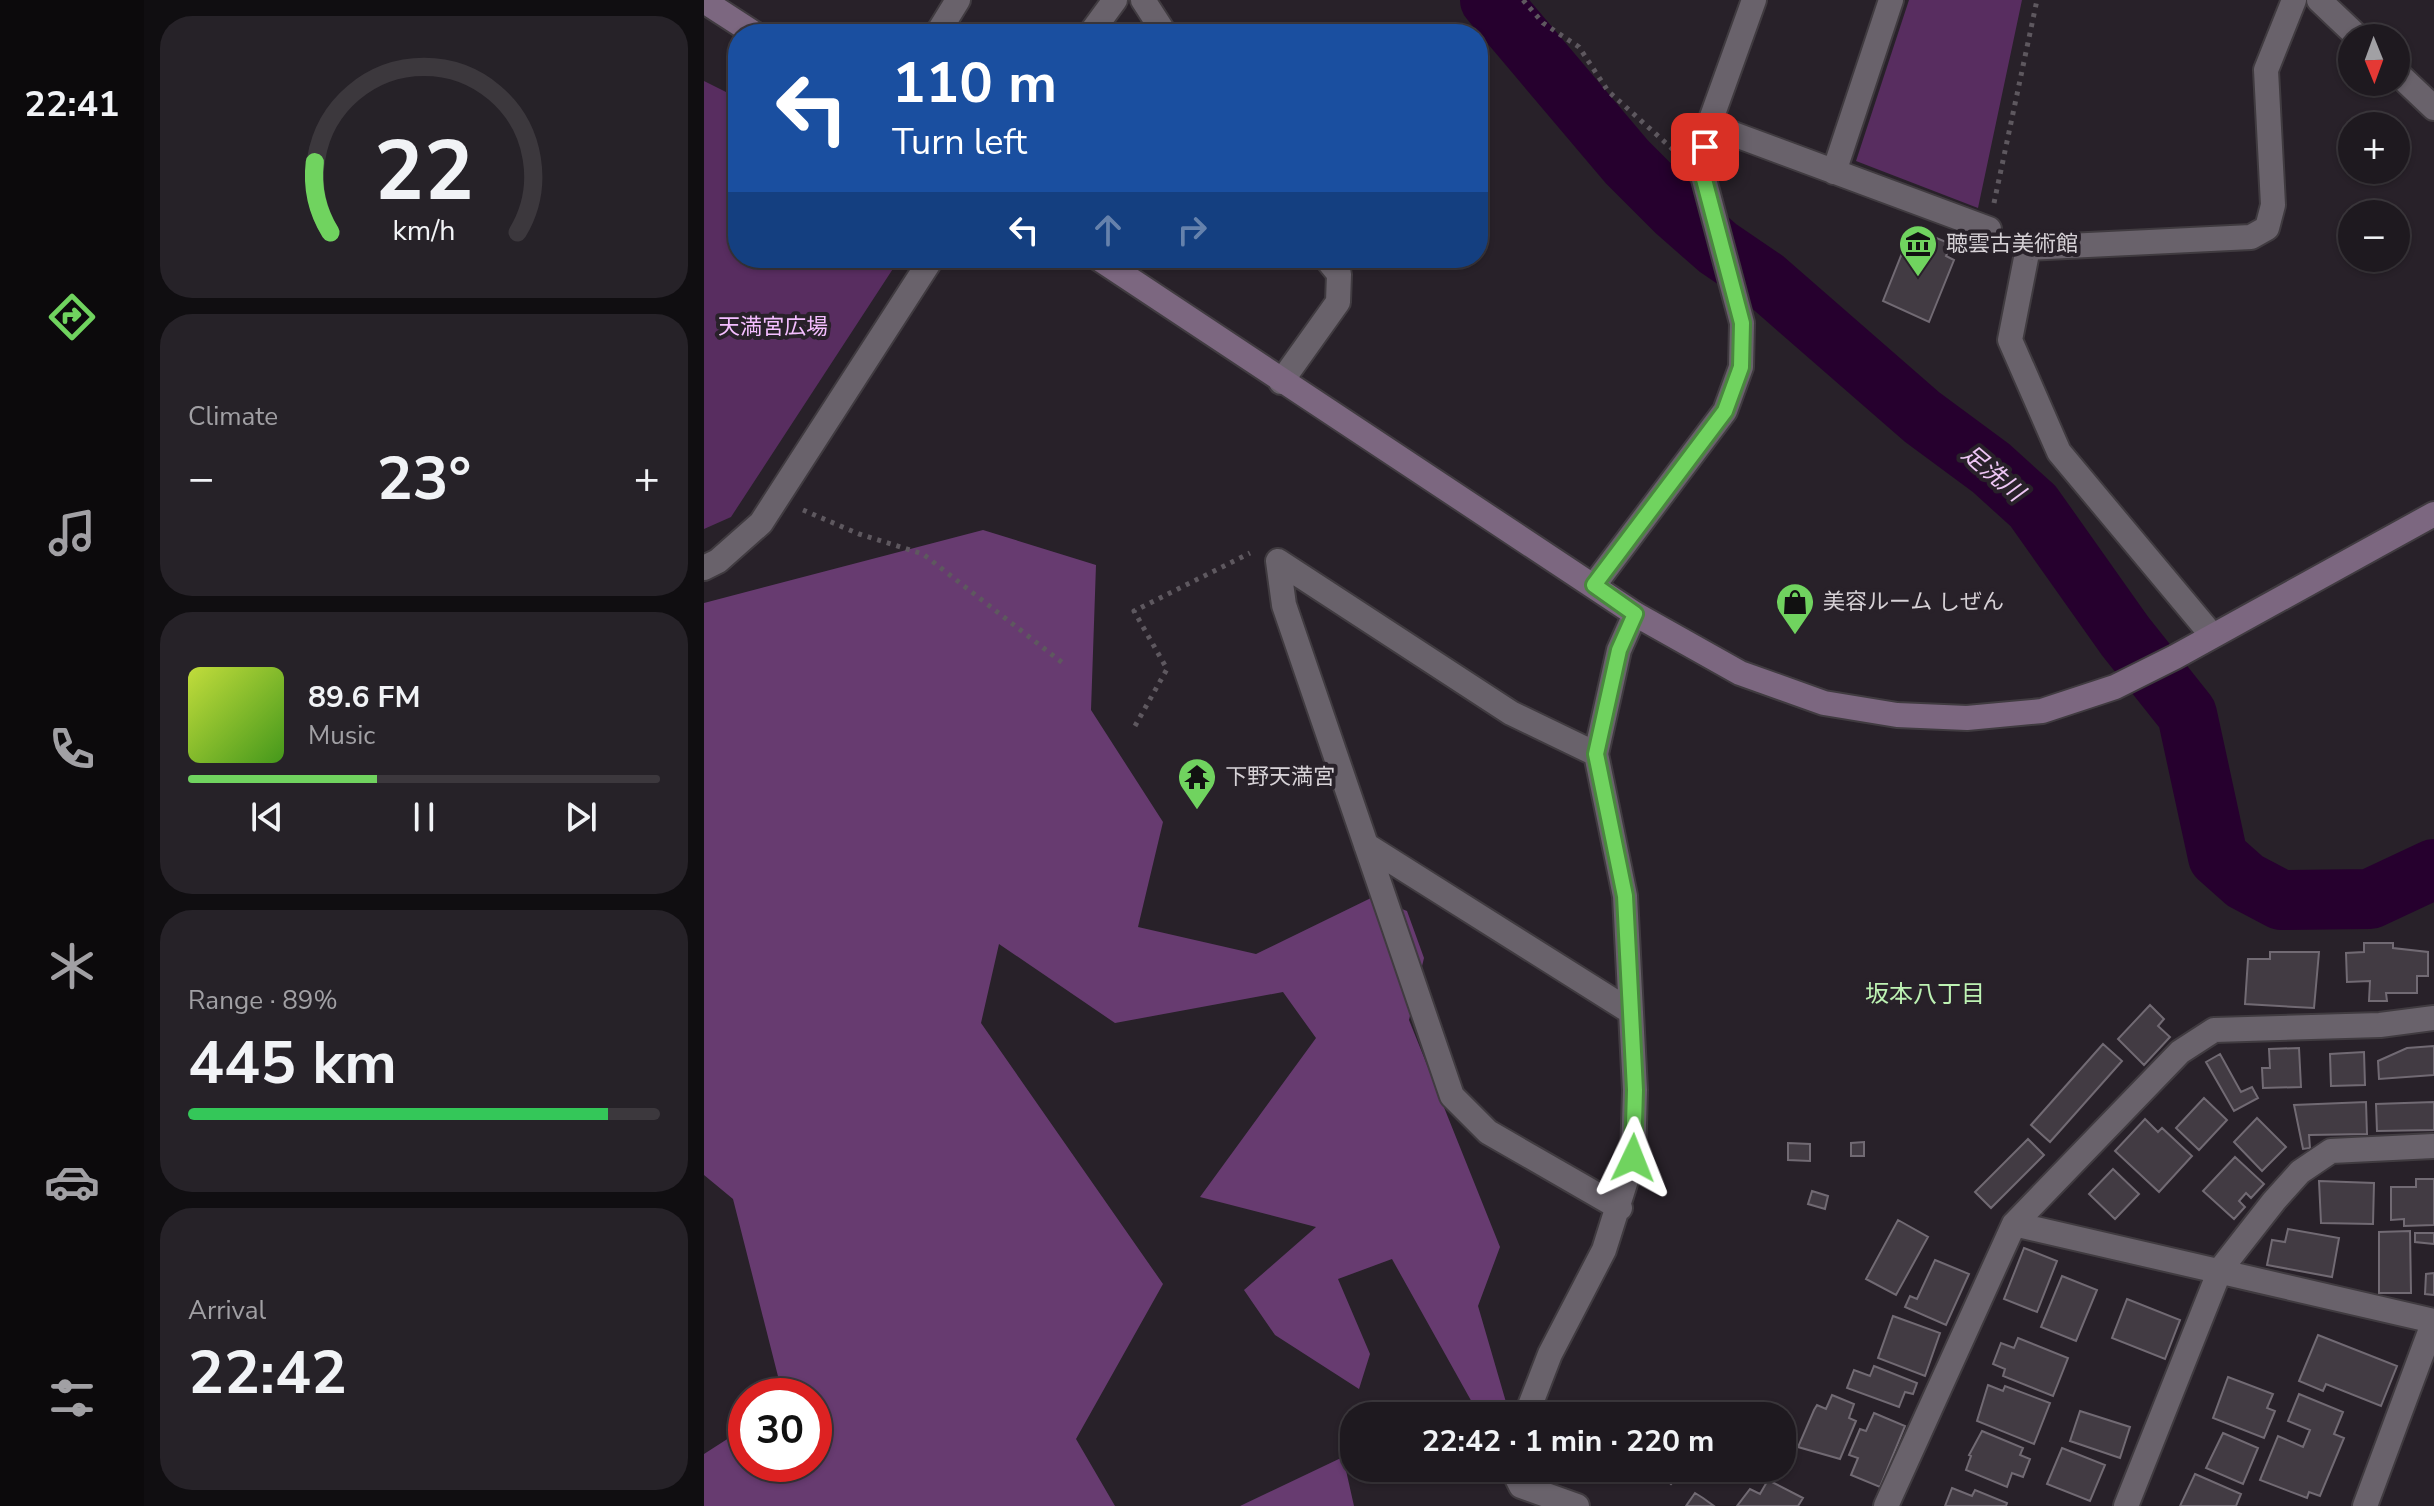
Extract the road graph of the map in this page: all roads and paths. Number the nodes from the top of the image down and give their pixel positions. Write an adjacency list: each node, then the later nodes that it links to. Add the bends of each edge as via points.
1 (1115, 0): 13 (street)
2 (1143, 0): 14 (street)
3 (1523, 0): 19 (path, via 1543,23 1579,47 1608,91 1651,133)
4 (1754, 0): 18 (street)
5 (1891, 0): 20 (street)
6 (2037, 0): 21 (path)
7 (2294, 0): 32 (street, via 2266,70 2273,205 2267,228 2251,237 2028,248 2010,340 2059,452)
8 (2319, 0): 15 (street)
9 (704, 1): 11 (street)
10 (950, 3): 12 (street)
11 (740, 24)
12 (941, 24)
13 (1097, 24)
14 (1159, 24)
15 (2344, 24)
16 (2410, 85): 17 (street)
17 (2434, 108)
18 (1709, 125): 19 (street); 20 (street)
19 (1701, 168): 30 (street, via 1742,323 1741,367 1725,411)
20 (1834, 172): 21 (street)
21 (1989, 229)
22 (926, 268): 29 (street, via 761,523)
23 (1113, 268): 25 (street)
24 (1334, 268): 25 (street, via 1339,274 1338,302)
25 (1281, 382): 30 (street)
26 (2434, 514): 32 (street)
27 (821, 520): 33 (path, via 923,554)
28 (1278, 561): 34 (path, via 1258,549 1134,611 1167,669); 35 (street, via 1511,713); 36 (street, via 1284,605)
29 (704, 568)
30 (1594, 585): 31 (street)
31 (1635, 614): 32 (street, via 1740,673 1824,703 1897,715 1967,718 2042,711 2115,687); 35 (street, via 1619,650)
32 (2211, 634)
33 (1064, 664)
34 (1135, 726)
35 (1596, 754): 37 (street, via 1625,896)
36 (1366, 845): 37 (street); 40 (street, via 1452,1096 1488,1132)
37 (1631, 1012): 40 (street, via 1633,1158)
38 (2434, 1018): 41 (street, via 2380,1025 2214,1030 2180,1052)
39 (2434, 1146): 42 (street, via 2331,1151 2300,1172)
40 (1620, 1208): 44 (street)
41 (2014, 1224): 42 (street); 47 (street)
42 (2220, 1270): 43 (street); 48 (street)
43 (2434, 1321): 49 (street)
44 (1531, 1402)
45 (1519, 1482): 46 (street)
46 (1577, 1506)
47 (1886, 1506)
48 (2126, 1506)
49 (2365, 1506)

